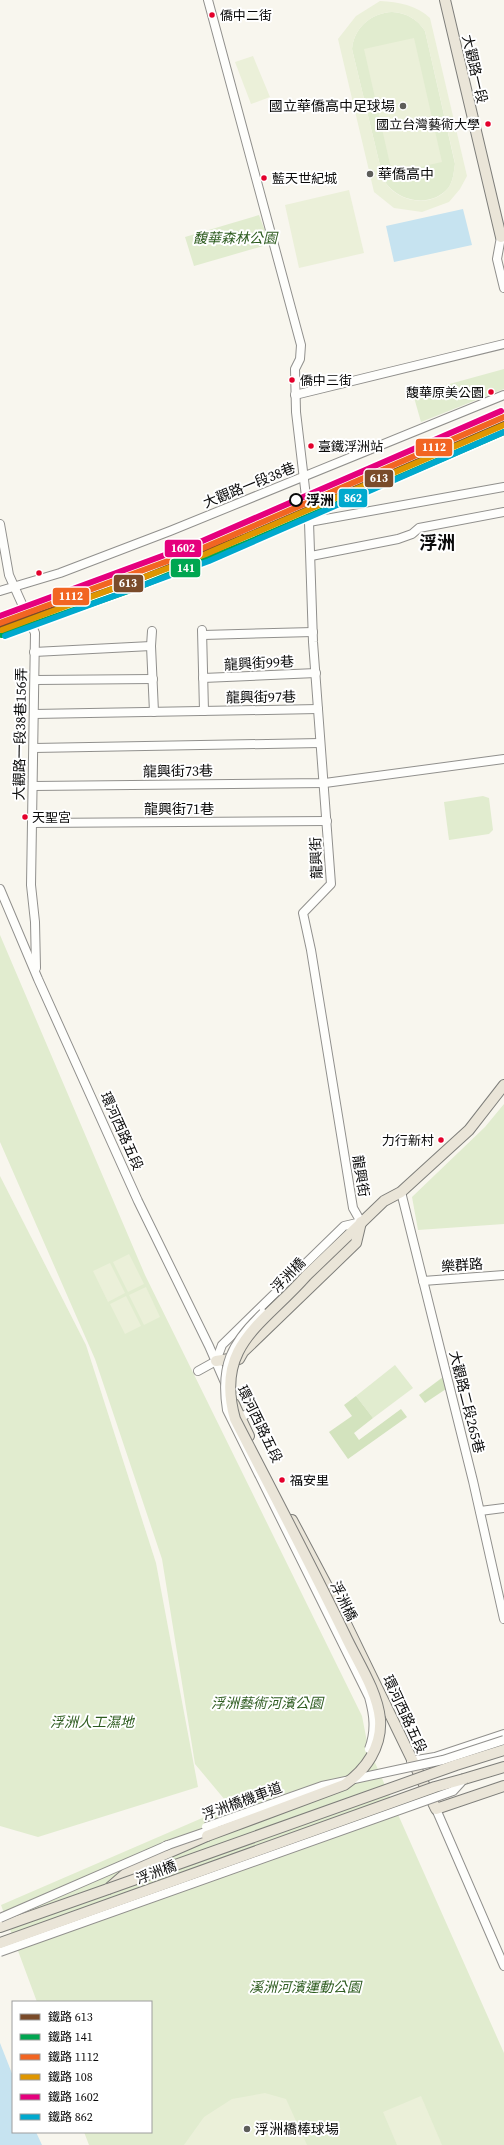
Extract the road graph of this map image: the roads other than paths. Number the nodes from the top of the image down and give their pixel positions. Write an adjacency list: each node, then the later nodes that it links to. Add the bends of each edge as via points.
1 (208, 0): 6 (street, via 301,345 300,359 294,369)
2 (445, 0): 3 (main road, 大觀路一段)
3 (503, 239): 4 (street, 大觀路一段, via 497,259)
4 (504, 288)
5 (504, 344): 6 (street)
6 (295, 395): 8 (street)
7 (504, 395): 8 (street, 大觀路一段38巷)
8 (304, 477): 11 (street, 龍興街); 14 (street, 大觀路一段38巷, via 91,562)
9 (504, 487): 11 (street)
10 (504, 512): 13 (street, via 419,528 412,534 398,539)
11 (309, 522): 13 (street, 龍興街)
12 (0, 524): 14 (street, 大觀路一段38巷156弄, via 9,575)
13 (311, 556): 17 (street, 龍興街)
14 (14, 587): 15 (street, 大觀路一段38巷); 19 (street, 大觀路一段38巷156弄, via 35,633)
15 (0, 591)
16 (152, 631): 18 (street)
17 (313, 632): 20 (street, 龍興街); 21 (street, via 203,633)
18 (151, 646): 19 (street); 22 (street)
19 (34, 652): 23 (street, 大觀路一段38巷156弄)
20 (316, 673): 21 (street, 龍興街99巷); 24 (street, 龍興街)
21 (203, 678): 26 (street)
22 (153, 679): 23 (street); 25 (street)
23 (35, 680): 27 (street, 大觀路一段38巷156弄)
24 (318, 709): 26 (street, 龍興街97巷); 28 (street, 龍興街)
25 (154, 712): 26 (street, 龍興街97巷); 27 (street, 龍興街97巷)
26 (204, 712)
27 (34, 714): 29 (street, 大觀路一段38巷156弄)
28 (320, 743): 29 (street); 31 (street, 龍興街)
29 (34, 748): 32 (street, 大觀路一段38巷156弄)
30 (504, 759): 31 (street, 龍興街73巷)
31 (325, 783): 32 (street, 龍興街73巷); 33 (street, 龍興街)
32 (33, 786): 34 (street, 大觀路一段38巷156弄)
33 (327, 821): 34 (street, 龍興街71巷); 39 (street, 龍興街, via 331,884 303,914 353,1208)
34 (32, 823): 36 (street, 大觀路一段38巷156弄, via 30,885 35,922)
35 (0, 889): 36 (street, 環河西路五段)
36 (36, 974): 44 (street, 環河西路五段, via 138,1201)
37 (504, 1085): 38 (main road, 浮洲橋, via 468,1130)
38 (401, 1192): 39 (main road, 浮洲橋, via 384,1201); 42 (street, 大觀路二段265巷)
39 (361, 1222): 41 (main road, 浮洲橋); 43 (main road, via 356,1243); 44 (street, via 344,1226 270,1296 222,1345)
40 (504, 1275): 42 (street, 樂群路)
41 (306, 1276): 60 (street, bridge, via 284,1292 245,1330 229,1356 224,1374 224,1393 234,1429 368,1696 374,1712 373,1741 361,1764 342,1781); 61 (main road, 浮洲橋, bridge, via 243,1342 233,1360 229,1377 230,1400 235,1419 374,1696 380,1719 375,1748 362,1770 344,1785 207,1836 131,1869)
42 (422, 1281): 50 (street, 大觀路二段265巷)
43 (243, 1352): 44 (main road, via 229,1359); 46 (main road, via 237,1363)
44 (216, 1361): 45 (street); 46 (street, 環河西路五段)
45 (198, 1371)
46 (232, 1401): 48 (main road, 環河西路五段)
47 (252, 1411): 48 (street)
48 (240, 1418): 55 (main road, 環河西路五段, via 331,1591)
49 (504, 1508): 50 (street)
50 (480, 1511): 51 (street, 大觀路二段265巷)
51 (504, 1619)
52 (504, 1734): 55 (street, via 435,1757)
53 (504, 1740): 60 (street, 浮洲橋機車道, bridge, via 443,1760 322,1786 204,1828)
54 (504, 1750): 61 (main road, 浮洲橋, bridge)
55 (411, 1761): 59 (main road, 環河西路五段)
56 (504, 1767): 57 (main road, 浮洲橋)
57 (464, 1779): 64 (main road, 浮洲橋, bridge); 65 (street, bridge, via 453,1791)
58 (504, 1786): 59 (main road)
59 (436, 1809): 66 (street, 環河西路五段)
60 (165, 1846): 62 (street, 浮洲橋機車道, bridge)
61 (108, 1889): 63 (main road, 浮洲橋)
62 (0, 1918)
63 (0, 1927)
64 (0, 1943)
65 (0, 1952)
66 (504, 1966)

